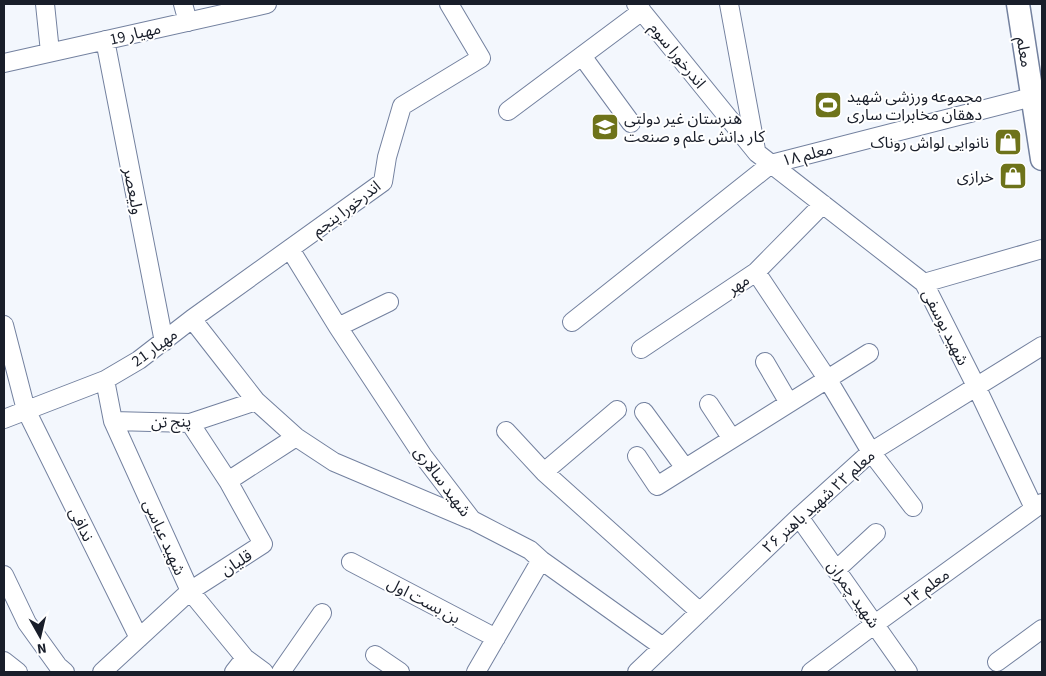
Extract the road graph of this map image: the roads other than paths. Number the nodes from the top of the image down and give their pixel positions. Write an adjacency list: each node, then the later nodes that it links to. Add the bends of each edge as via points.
1 (45, 4): 10 (street)
2 (183, 4): 8 (street)
3 (267, 4): 8 (street, مهیار 19)
4 (449, 4): 20 (street, اندرخورا پنجم, via 481,58 402,106 383,182)
5 (729, 4): 16 (street)
6 (1018, 4): 13 (main road, معلم)
7 (639, 8): 11 (street); 16 (street, اندرخورا سوم)
8 (188, 22): 9 (street, مهیار 19)
9 (105, 40): 10 (street, مهیار 19); 29 (street, ولیعصر)
10 (50, 52): 12 (street, مهیار 19)
11 (582, 56): 14 (street); 15 (street)
12 (4, 62)
13 (1032, 97): 17 (main road, معلم); 18 (street, معلم ۱۸)
14 (508, 111)
15 (630, 123)
16 (757, 153): 18 (street, شهید یوسفی)
17 (1042, 159)
18 (771, 164): 19 (street, شهید یوسفی); 26 (street, معلم ۱۸)
19 (823, 204): 22 (street, مهر); 23 (street, شهید یوسفی)
20 (290, 249): 25 (street, مهیار 21); 28 (street, شهید سالاری)
21 (1042, 249): 23 (street)
22 (756, 272): 31 (street, مهر); 35 (street)
23 (924, 283): 36 (street, شهید یوسفی)
24 (389, 302): 28 (street)
25 (192, 319): 29 (street, مهیار 21); 37 (street)
26 (572, 322)
27 (4, 325): 40 (street, ندافی)
28 (338, 327): 57 (street, شهید سالاری, via 423,456)
29 (164, 342): 34 (street, مهیار 21)
30 (1042, 346): 36 (street, معلم ۲۲ شهید باهنر ۲۶)
31 (641, 350)
32 (869, 353): 35 (street)
33 (765, 362): 38 (street)
34 (105, 380): 40 (street, مهیار 21); 44 (street, شهید عباسی)
35 (828, 380): 38 (street); 49 (street)
36 (976, 386): 49 (street, معلم ۲۲ شهید باهنر ۲۶); 54 (street, شهید یوسفی)
37 (256, 401): 45 (street, پنج تن); 47 (street)
38 (789, 403): 48 (street)
39 (710, 404): 48 (street)
40 (26, 410): 43 (street, مهیار 21); 68 (street, ندافی)
41 (617, 410): 52 (street)
42 (644, 412): 51 (street)
43 (4, 419)
44 (113, 421): 45 (street, پنج تن); 63 (street, شهید عباسی)
45 (190, 423): 53 (street, قلیان)
46 (506, 431): 52 (street)
47 (296, 437): 53 (street); 57 (street, via 334,462)
48 (732, 439): 51 (street)
49 (871, 452): 55 (street); 56 (street, معلم ۲۲ شهید باهنر ۲۶)
50 (637, 456): 51 (street, via 656,486)
51 (685, 468)
52 (544, 472): 64 (street)
53 (228, 481): 63 (street, قلیان, via 263,544)
54 (1038, 506): 66 (street, معلم ۲۴)
55 (913, 507)
56 (799, 517): 61 (street, شهید چمران); 64 (street, معلم ۲۲ شهید باهنر ۲۶)
57 (472, 520): 59 (street, شهید سالاری, via 530,550)
58 (876, 533): 61 (street)
59 (541, 560): 69 (street); 70 (street, شهید سالاری)
60 (351, 562): 69 (street, بن بست اول)
61 (836, 570): 66 (street, شهید چمران)
62 (4, 574): 76 (street, via 27,623)
63 (190, 591): 68 (street, قلیان); 72 (street, شهید عباسی)
64 (700, 612): 70 (street, معلم ۲۲ شهید باهنر ۲۶)
65 (322, 613): 80 (street)
66 (875, 624): 84 (street, معلم ۲۴); 85 (street, شهید چمران)
67 (1042, 629): 74 (street)
68 (139, 638): 77 (street, قلیان)
69 (496, 638): 82 (street)
70 (663, 648): 83 (street, معلم ۲۲ شهید باهنر ۲۶)
71 (374, 655): 81 (street)
72 (245, 658): 78 (street); 79 (street, شهید عباسی)
73 (4, 661): 75 (street)
74 (997, 662)
75 (18, 672)
76 (65, 672)
77 (102, 672)
78 (234, 672)
79 (264, 672)
80 (281, 672)
81 (400, 672)
82 (476, 672)
83 (637, 672)
84 (811, 672)
85 (908, 672)

